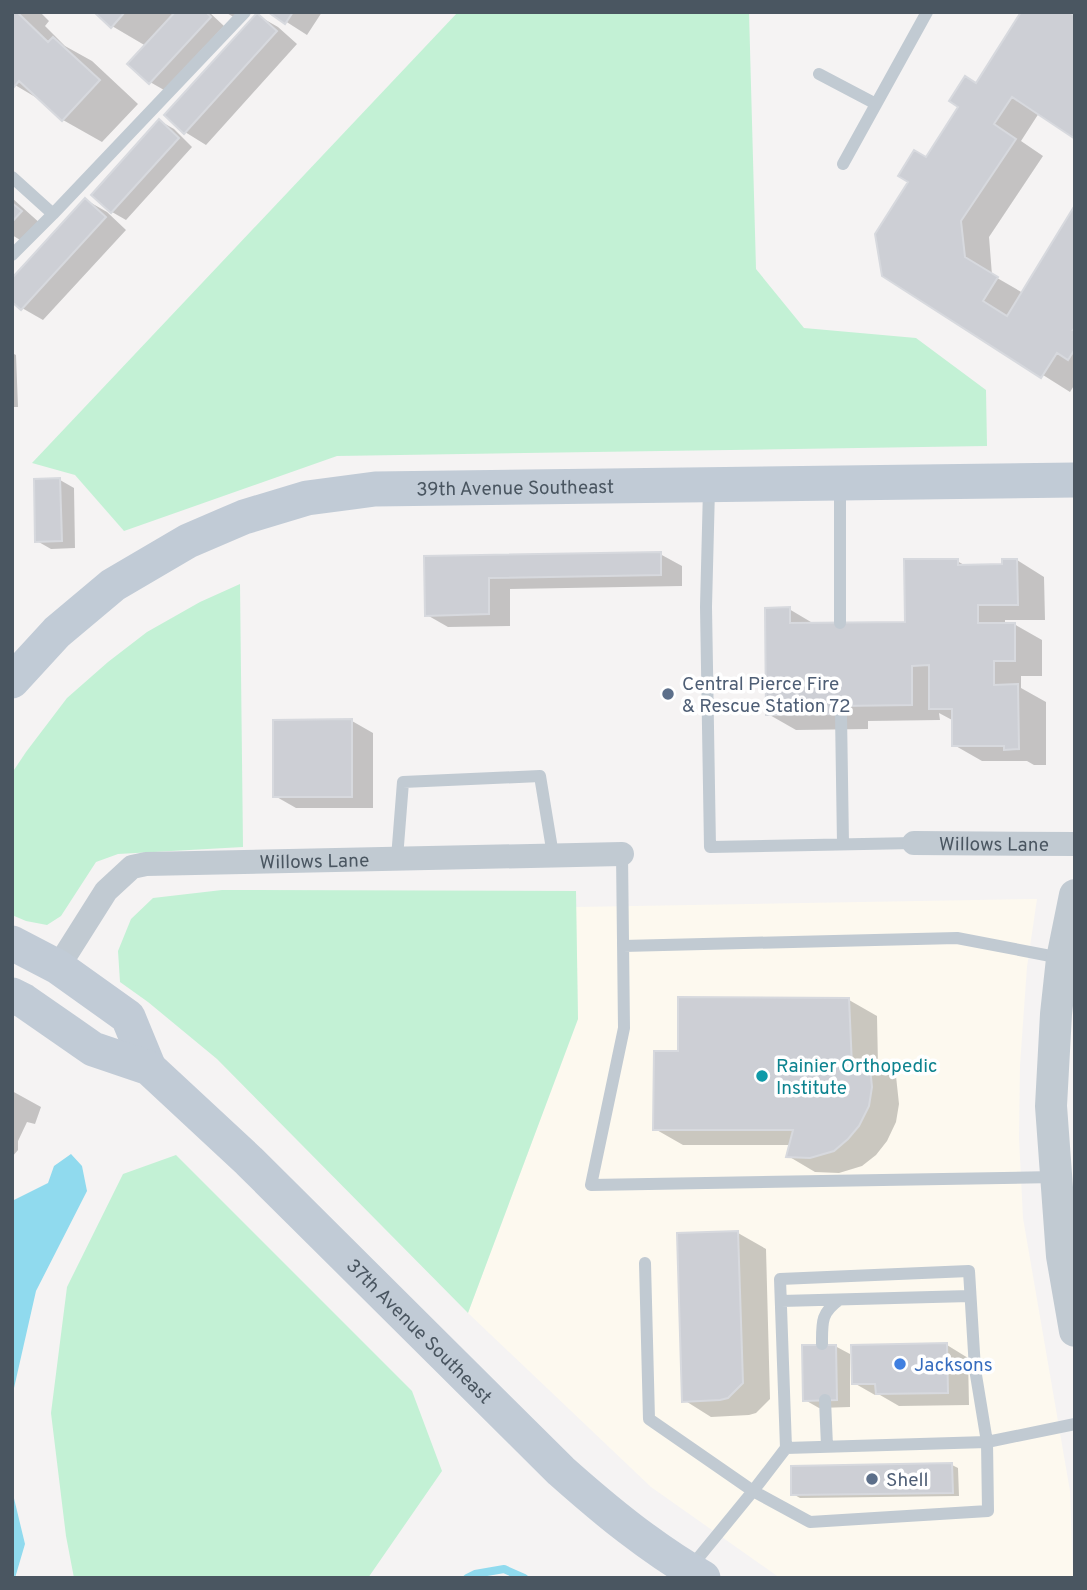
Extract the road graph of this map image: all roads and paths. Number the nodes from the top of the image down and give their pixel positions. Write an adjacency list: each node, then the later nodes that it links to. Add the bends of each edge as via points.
1 (244, 12): 7 (lane)
2 (927, 12): 4 (lane)
3 (819, 74): 4 (lane)
4 (876, 104): 5 (lane)
5 (843, 164)
6 (12, 177): 7 (lane)
7 (53, 214): 8 (lane)
8 (12, 255)
9 (1075, 480): 10 (main road, 39th Avenue Southeast)
10 (839, 483): 11 (main road, 39th Avenue Southeast); 12 (lane)
11 (709, 485): 13 (main road, 39th Avenue Southeast, via 375,489 307,498 244,517 188,541 113,585 57,632); 16 (lane, via 710,848)
12 (840, 622)
13 (12, 681)
14 (841, 714): 16 (lane)
15 (914, 842): 16 (lane); 17 (street, Willows Lane)
16 (843, 844)
17 (1075, 844)
18 (553, 855): 19 (street, Willows Lane); 20 (street, Willows Lane); 20 (lane, via 540,776 403,782)
19 (622, 855): 23 (lane)
20 (397, 858): 25 (street, Willows Lane, via 132,867 106,891)
21 (1075, 895): 24 (street)
22 (12, 943): 25 (main road)
23 (623, 946): 24 (lane, via 957,938); 28 (lane, via 624,1028 591,1185)
24 (1062, 959): 28 (street, via 1051,1106)
25 (58, 967): 27 (main road, 37th Avenue Southeast, via 128,1017)
26 (18, 998): 27 (main road, 37th Avenue Southeast, via 93,1049)
27 (149, 1068): 41 (main road, 37th Avenue Southeast, via 561,1471)
28 (1056, 1177): 33 (street, via 1062,1256)
29 (645, 1263): 40 (lane, via 649,1419)
30 (970, 1296): 31 (lane); 32 (lane, via 969,1272 780,1279); 37 (lane)
31 (839, 1300): 32 (lane); 34 (lane, via 827,1309)
32 (781, 1301): 39 (lane)
33 (1075, 1331)
34 (822, 1344)
35 (825, 1400): 38 (lane)
36 (1075, 1424): 37 (lane)
37 (987, 1442): 38 (lane); 40 (lane, via 988,1511 810,1522)
38 (827, 1446): 39 (lane)
39 (786, 1448): 40 (lane)
40 (753, 1491): 41 (lane)
41 (692, 1575)

